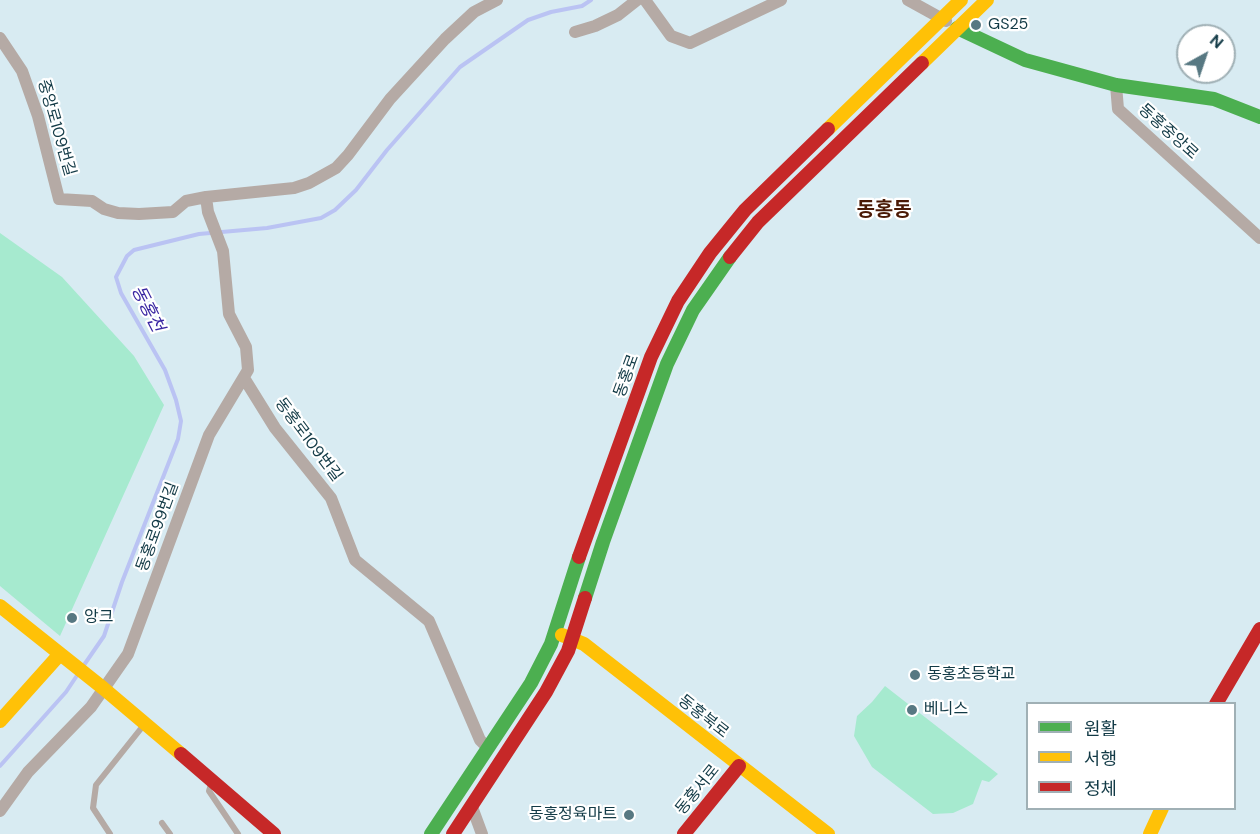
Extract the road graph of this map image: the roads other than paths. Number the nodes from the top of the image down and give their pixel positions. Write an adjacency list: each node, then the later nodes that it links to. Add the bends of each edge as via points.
1 (496, 0): 14 (street, via 474,12 445,39 390,99 336,168 294,188)
2 (637, 0): 10 (street, via 618,15)
3 (645, 0): 4 (street, via 671,36 690,43)
4 (781, 0)
5 (908, 0): 8 (street)
6 (961, 0): 8 (main road, 동홍로)
7 (987, 0): 9 (main road, 동홍로)
8 (942, 18): 9 (street); 19 (main road, 동홍로, via 745,210 678,301 651,357)
9 (957, 28): 12 (main road, via 1025,60); 20 (main road, 동홍로, via 758,222 693,310 667,364)
10 (575, 32)
11 (0, 38): 14 (street, 중앙로109번길, via 22,71 59,199 92,201 118,213 139,214 173,212 186,201)
12 (1116, 84): 13 (main road, via 1214,99); 15 (street, 동홍중앙로, via 1118,109)
13 (1260, 117)
14 (206, 197): 16 (street, via 223,251 229,314 246,348 248,370)
15 (1260, 238)
16 (244, 378): 22 (street, 동홍로99번길, via 209,435 128,654); 26 (street, 동홍로109번길, via 275,428 331,498 355,560 429,621 480,740)
17 (0, 606): 21 (main road)
18 (1260, 629): 23 (main road)
19 (554, 633): 20 (main road, 동홍북로); 26 (main road, 동홍로, via 531,683)
20 (571, 639): 27 (main road, 동홍북로, via 584,644); 29 (main road, 동홍로, via 546,692)
21 (64, 657): 22 (main road); 24 (main road)
22 (99, 685): 25 (main road); 31 (street, 동홍로99번길, via 91,707 28,772)
23 (1217, 702)
24 (0, 721)
25 (145, 724): 28 (main road); 33 (lane, via 96,785 93,808)
26 (488, 748): 37 (main road, 동홍로)
27 (739, 766): 40 (main road, 동홍서로); 41 (main road, 동홍북로)
28 (212, 781): 35 (lane, via 209,791); 36 (main road)
29 (472, 807): 38 (main road, 동홍로); 39 (street)
30 (1161, 810): 42 (main road)
31 (0, 811)
32 (162, 823): 34 (lane)
33 (110, 834)
34 (170, 834)
35 (238, 834)
36 (274, 834)
37 (431, 834)
38 (453, 834)
39 (482, 834)
40 (684, 834)
41 (828, 834)
42 (1150, 834)

